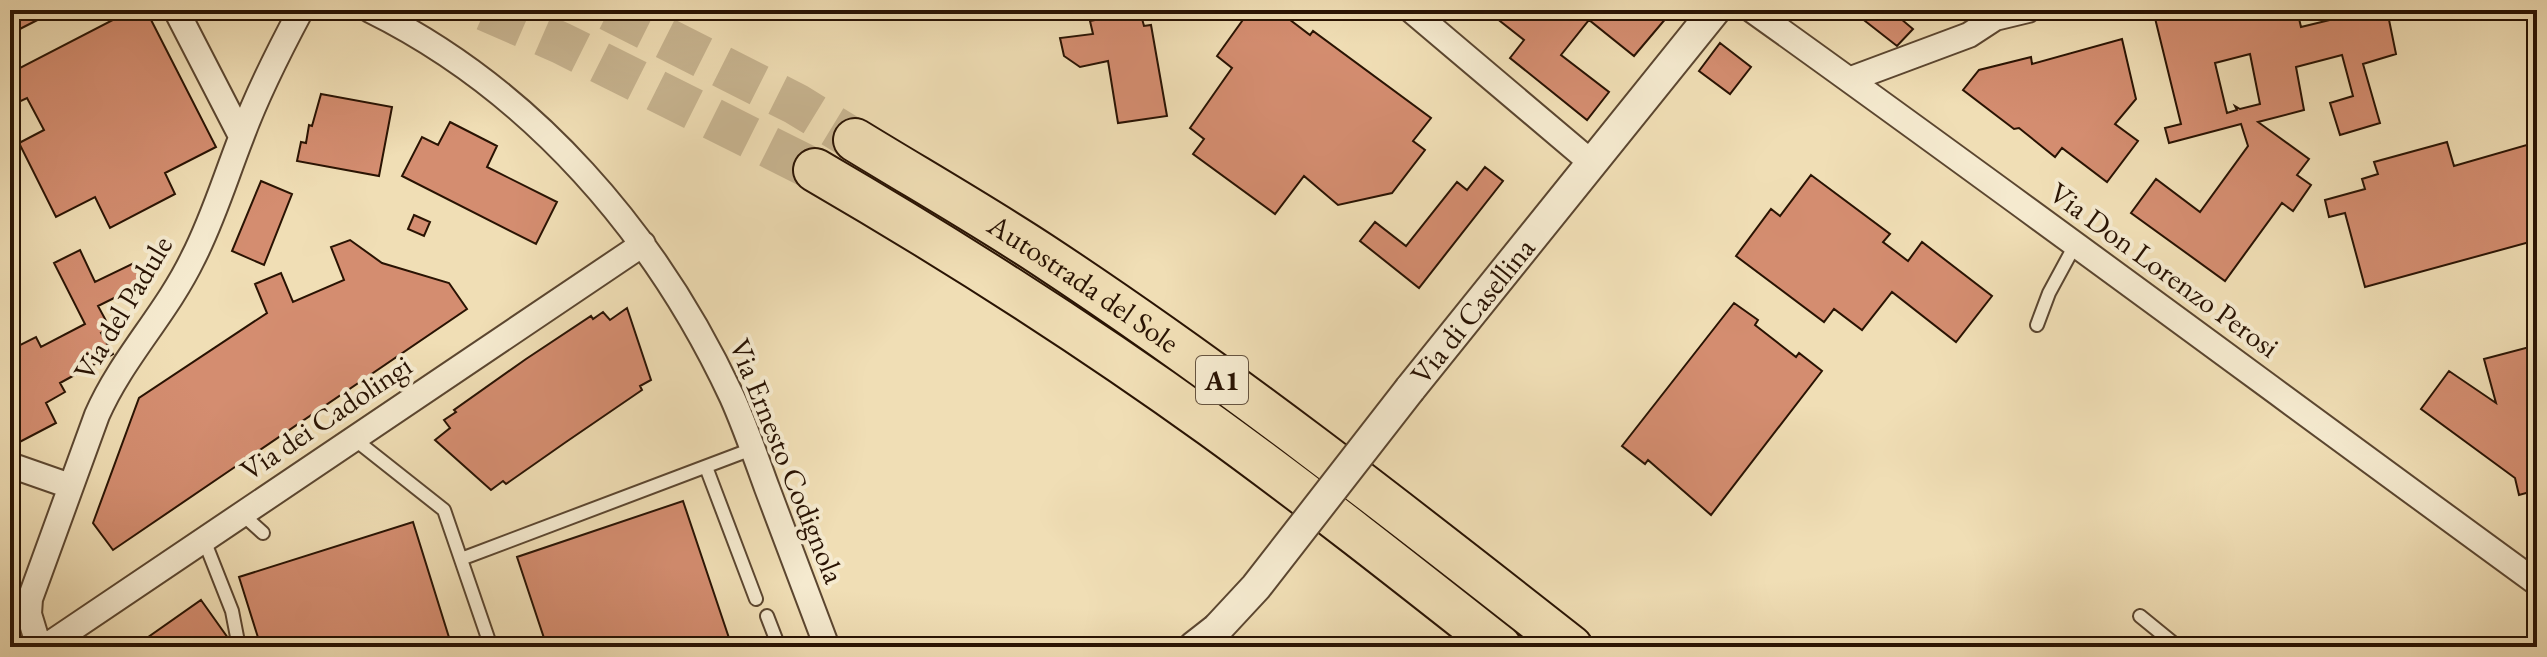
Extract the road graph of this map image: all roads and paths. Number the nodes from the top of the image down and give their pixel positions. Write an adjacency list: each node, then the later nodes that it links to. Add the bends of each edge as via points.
1 (176, 10): 9 (street)
2 (301, 10): 9 (street, Via del Padule)
3 (370, 10): 13 (street, Via Ernesto Codignola, via 443,50 503,95 598,190)
4 (1411, 10): 11 (street)
5 (1715, 10): 11 (street, Via di Casellina)
6 (1752, 10): 8 (street, Via Don Lorenzo Perosi)
7 (2028, 10): 8 (street, via 1995,18 1969,35)
8 (1851, 79): 14 (street, Via Don Lorenzo Perosi)
9 (241, 136): 20 (street, Via del Padule, via 192,262 110,385)
10 (855, 140): 37 (highway, Autostrada del Sole / A1, via 1156,332 1330,458)
11 (1593, 164): 29 (street, Via di Casellina, bridge, via 1256,587)
12 (815, 170): 36 (highway, Autostrada del Sole / A1, via 909,224 1121,362)
13 (643, 244): 16 (street, Via dei Cadolingi); 17 (street, Via Ernesto Codignola, via 709,350)
14 (2075, 245): 15 (lane); 25 (street, Via Don Lorenzo Perosi)
15 (2037, 325)
16 (353, 438): 21 (street, Via dei Cadolingi); 24 (lane, via 444,510)
17 (752, 449): 19 (lane); 35 (street, Via Ernesto Codignola)
18 (10, 465): 20 (street)
19 (706, 467): 24 (lane); 26 (lane)
20 (70, 486): 30 (street, Via del Padule, via 30,599)
21 (242, 514): 22 (lane); 23 (street, Via dei Cadolingi)
22 (263, 533)
23 (204, 540): 31 (street, Via dei Cadolingi); 32 (lane, via 232,611)
24 (461, 559): 33 (lane)
25 (2537, 583)
26 (756, 599)
27 (767, 616): 34 (lane)
28 (2140, 616): 38 (lane)
29 (1207, 641)
30 (39, 647)
31 (45, 647)
32 (239, 647)
33 (491, 647)
34 (779, 647)
35 (827, 647)
36 (1500, 647)
37 (1571, 647)
38 (2178, 647)

